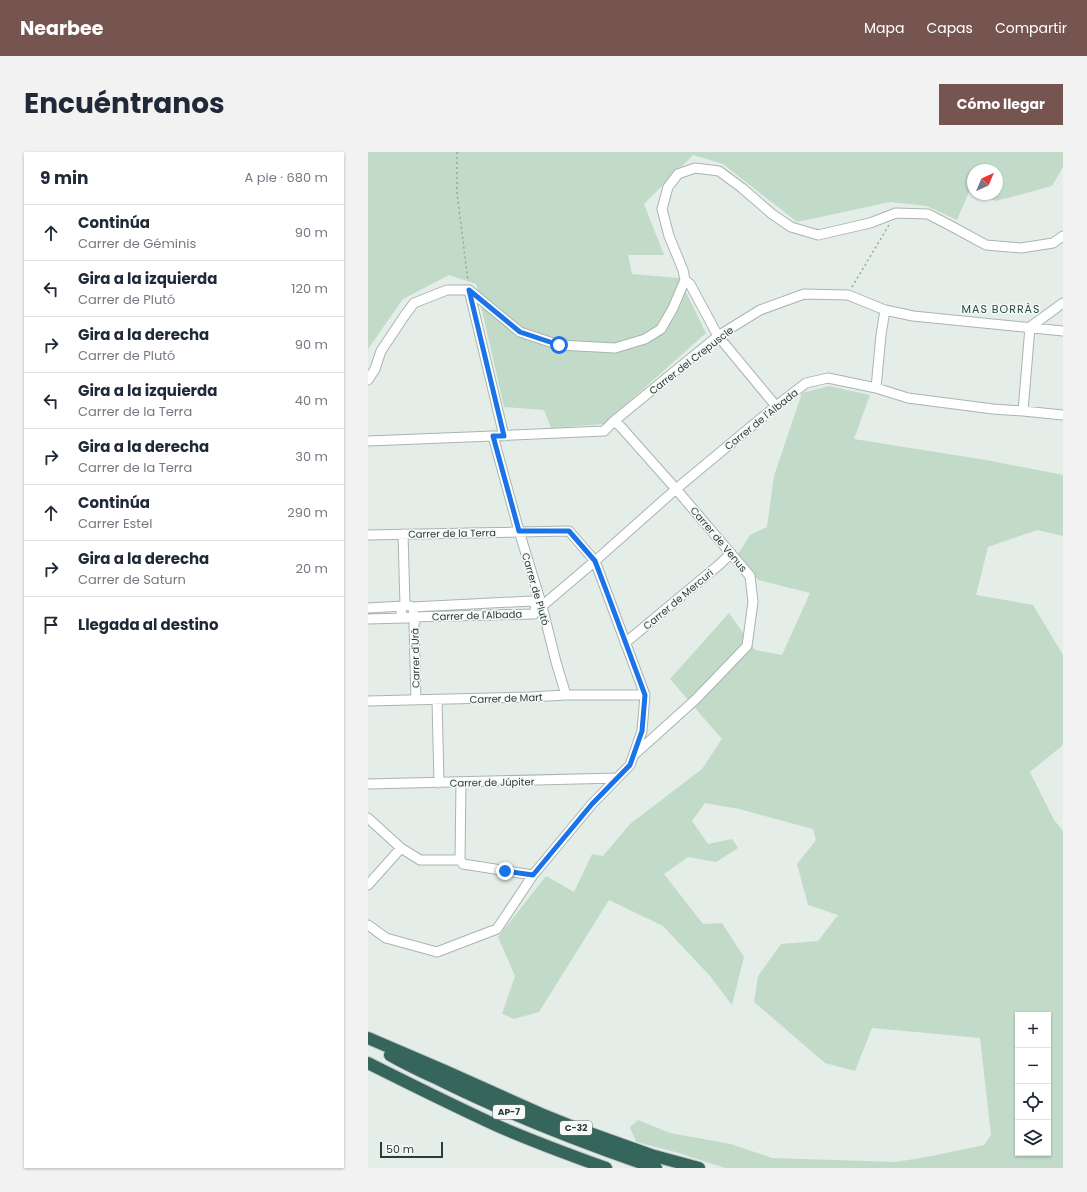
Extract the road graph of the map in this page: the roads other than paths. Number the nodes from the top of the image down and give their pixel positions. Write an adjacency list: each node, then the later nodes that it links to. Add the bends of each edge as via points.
1 (1063, 236): 2 (street, via 1053,243 1021,248 986,245 928,214 896,213 870,224 818,235 791,227 719,171 695,168 678,174 668,186 662,209)
2 (685, 280): 3 (street, via 661,329 645,338 615,348 559,345 520,332); 8 (street, via 690,284)
3 (469, 290): 9 (street, via 447,290 414,303 381,351); 16 (street)
4 (1063, 303): 6 (street)
5 (885, 310): 6 (street, Carrer del Crepuscle, via 913,316); 8 (street, Carrer del Crepuscle, via 848,295 804,294 760,310); 10 (street)
6 (1030, 327): 7 (street, Carrer del Crepuscle); 12 (street)
7 (1063, 331)
8 (718, 336): 11 (street); 14 (street, Carrer del Crepuscle)
9 (368, 380)
10 (876, 388): 11 (street, Carrer de l'Albada, via 828,378 806,383); 12 (street, Carrer de l'Albada, via 908,398)
11 (776, 406): 18 (street, Carrer de l'Albada)
12 (1023, 411): 13 (street, Carrer de l'Albada)
13 (1063, 415)
14 (614, 421): 16 (street, Carrer del Crepuscle, via 604,431); 18 (street, Carrer de Venus)
15 (493, 436): 16 (street, Carrer del Crepuscle); 17 (street, Carrer del Crepuscle); 19 (street, Carrer de Plutó)
16 (504, 436)
17 (368, 440)
18 (676, 489): 22 (street, Carrer de Venus); 23 (street, Carrer de l'Albada)
19 (519, 531): 20 (street, Carrer de la Terra); 23 (street, Carrer de la Terra, via 569,531); 25 (street, Carrer de Plutó)
20 (403, 534): 21 (street, Carrer de la Terra); 24 (street)
21 (368, 535)
22 (731, 553): 29 (street, Carrer de Mercuri); 35 (street, Carrer de Venus, via 750,576 753,602 748,646 695,700)
23 (595, 561): 25 (street, Carrer de l'Albada); 29 (street)
24 (407, 606): 25 (street, Carrer de l'Albada, via 532,601); 26 (street, Carrer de l'Albada); 27 (street, Carrer d'Urà, via 414,612)
25 (539, 606): 27 (street, Carrer de l'Albada, via 534,614); 30 (street, Carrer de Plutó)
26 (368, 608)
27 (411, 617): 28 (street, Carrer de l'Albada); 32 (street, Carrer d'Urà, via 414,624)
28 (368, 618)
29 (625, 643): 31 (street)
30 (566, 695): 31 (street, Carrer de Mart); 33 (street, Carrer de Mart)
31 (645, 695): 35 (street, via 642,731)
32 (416, 700): 33 (street, Carrer de Mart); 34 (street, Carrer de Mart)
33 (437, 700): 38 (street)
34 (368, 701)
35 (633, 756): 36 (street, via 630,765)
36 (617, 778): 37 (street, Carrer de Júpiter); 43 (street)
37 (461, 782): 38 (street, Carrer de Júpiter); 42 (street)
38 (439, 783): 39 (street, Carrer de Júpiter)
39 (368, 784)
40 (368, 818): 41 (street)
41 (401, 848): 42 (street, via 420,860); 44 (street)
42 (460, 860): 43 (street, via 463,864)
43 (533, 875): 45 (street, via 497,929 437,952 386,938)
44 (368, 885)
45 (368, 925)
46 (368, 1038): 53 (highway, C-32, via 581,1130 651,1155)
47 (368, 1042): 52 (highway, AP-7, via 399,1060 497,1107 576,1140)
48 (368, 1063): 49 (highway, AP-7)
49 (501, 1127): 50 (highway); 51 (highway, AP-7)
50 (584, 1168)
51 (606, 1168)
52 (656, 1168)
53 (699, 1168)

